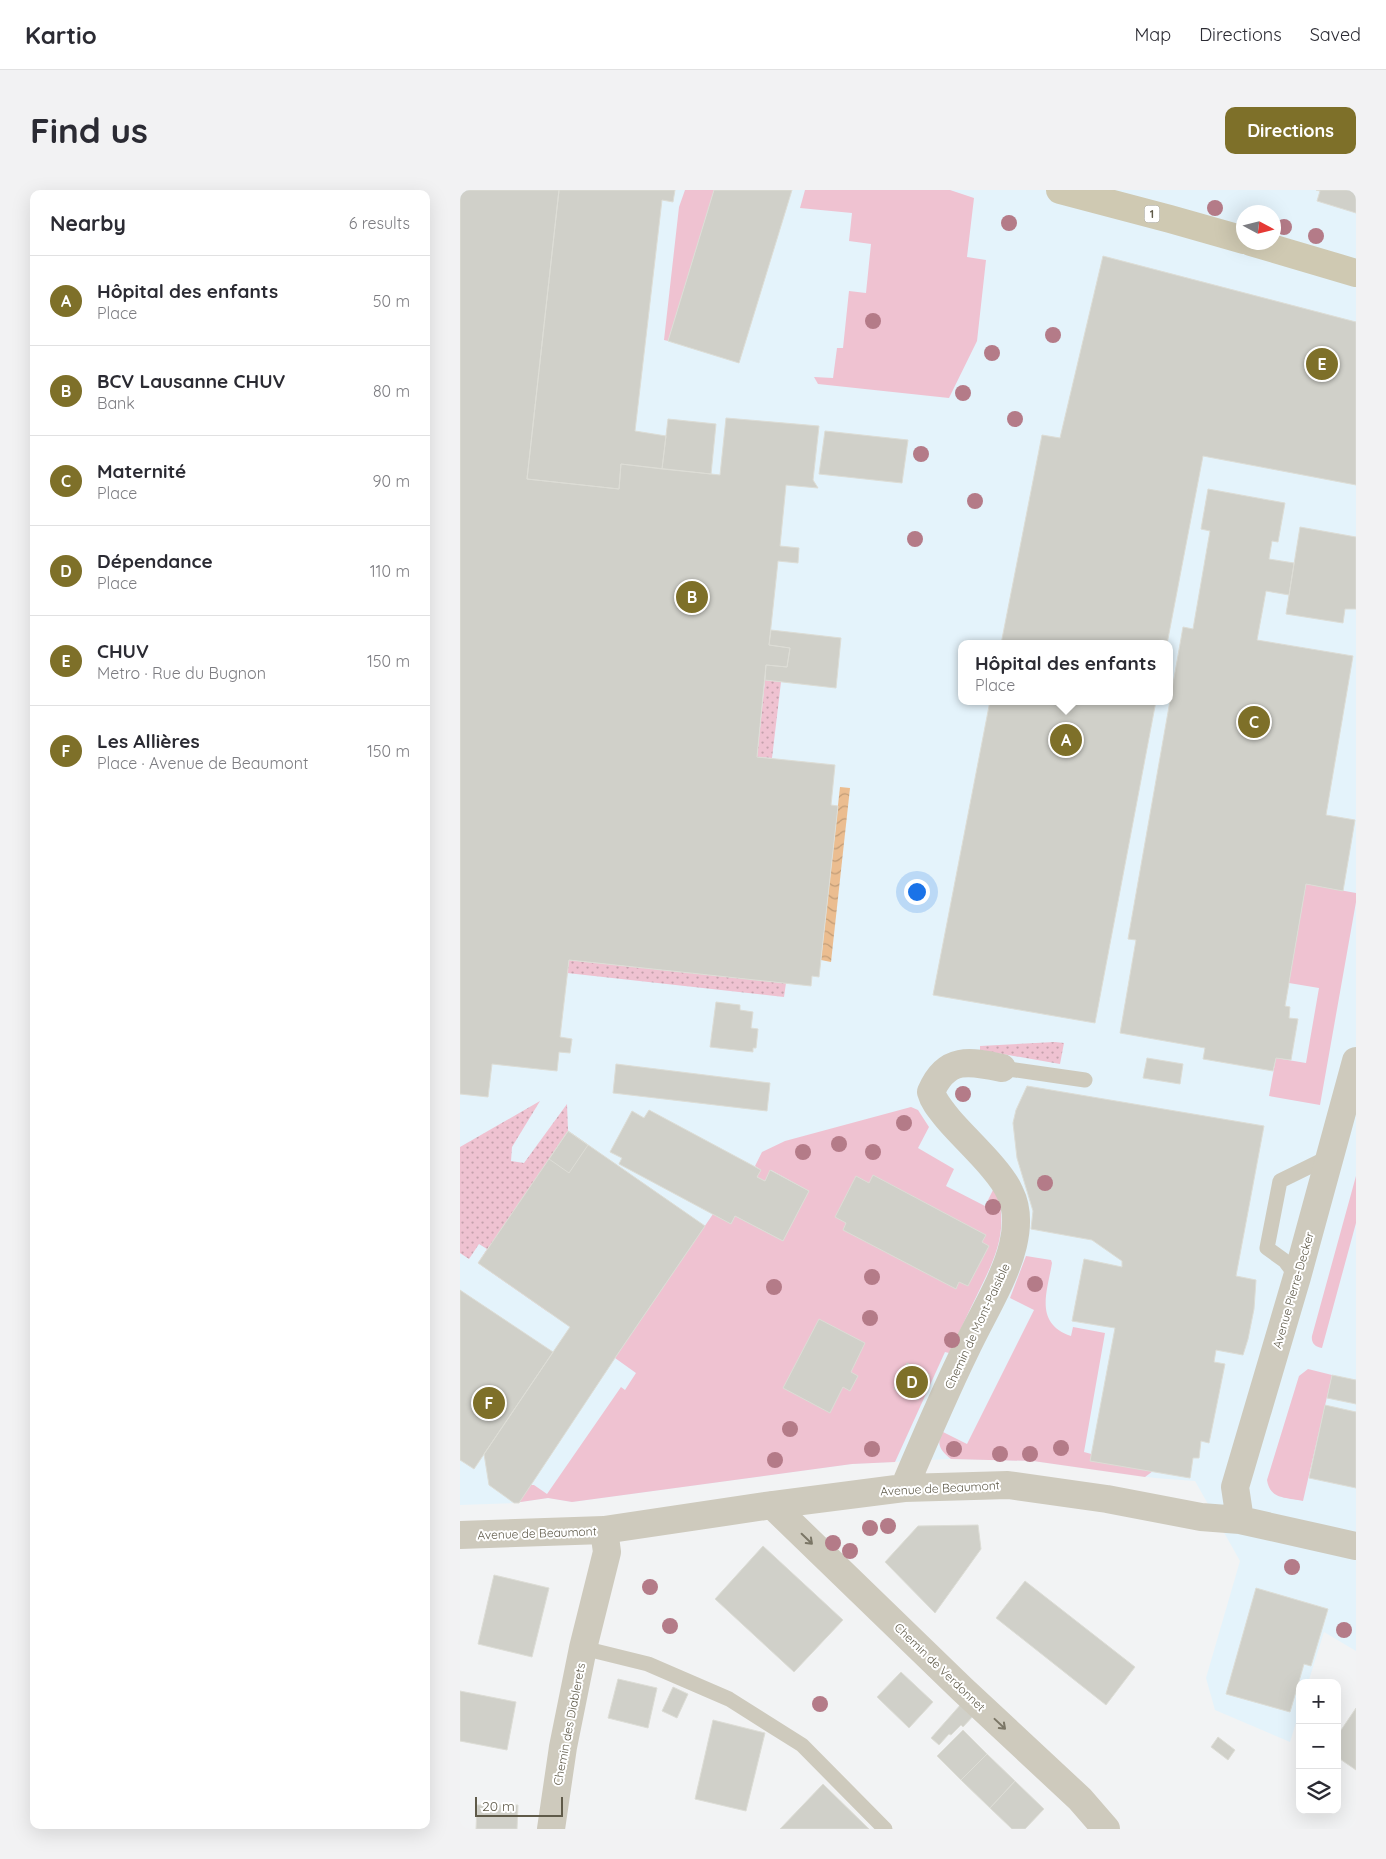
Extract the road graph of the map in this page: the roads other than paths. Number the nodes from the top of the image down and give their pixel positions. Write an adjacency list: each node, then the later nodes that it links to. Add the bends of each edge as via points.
1 (1060, 190): 2 (main road, 1)
2 (1236, 238)
3 (1278, 250): 4 (main road)
4 (1356, 273)
5 (1002, 1068): 7 (lane); 10 (street, Chemin de Mont-Paisible, via 964,1062 951,1066 940,1075 931,1092 938,1107 1002,1178 1015,1206 1016,1222 1006,1266)
6 (1354, 1076): 8 (street, Avenue Pierre-Decker)
7 (1085, 1080)
8 (1331, 1156): 9 (street, Avenue Pierre-Decker); 9 (lane, via 1280,1181 1267,1248)
9 (1297, 1277): 12 (street, Avenue Pierre-Decker, via 1235,1487)
10 (904, 1488): 11 (street, Avenue de Beaumont); 12 (street, Avenue de Beaumont, via 1008,1484 1201,1517)
11 (772, 1505): 13 (street, Avenue de Beaumont); 19 (street, Chemin de Verdonnet, one-way to 19, via 1080,1799)
12 (1240, 1520): 15 (street, Avenue de Beaumont)
13 (604, 1530): 14 (street, Avenue de Beaumont); 16 (street, Chemin des Diablerets, via 607,1552)
14 (460, 1535)
15 (1356, 1546)
16 (583, 1648): 17 (street, Chemin des Diablerets); 18 (lane, Chemin des Diablerets, via 648,1664 729,1699 802,1745)
17 (551, 1829)
18 (884, 1829)
19 (1106, 1829)

